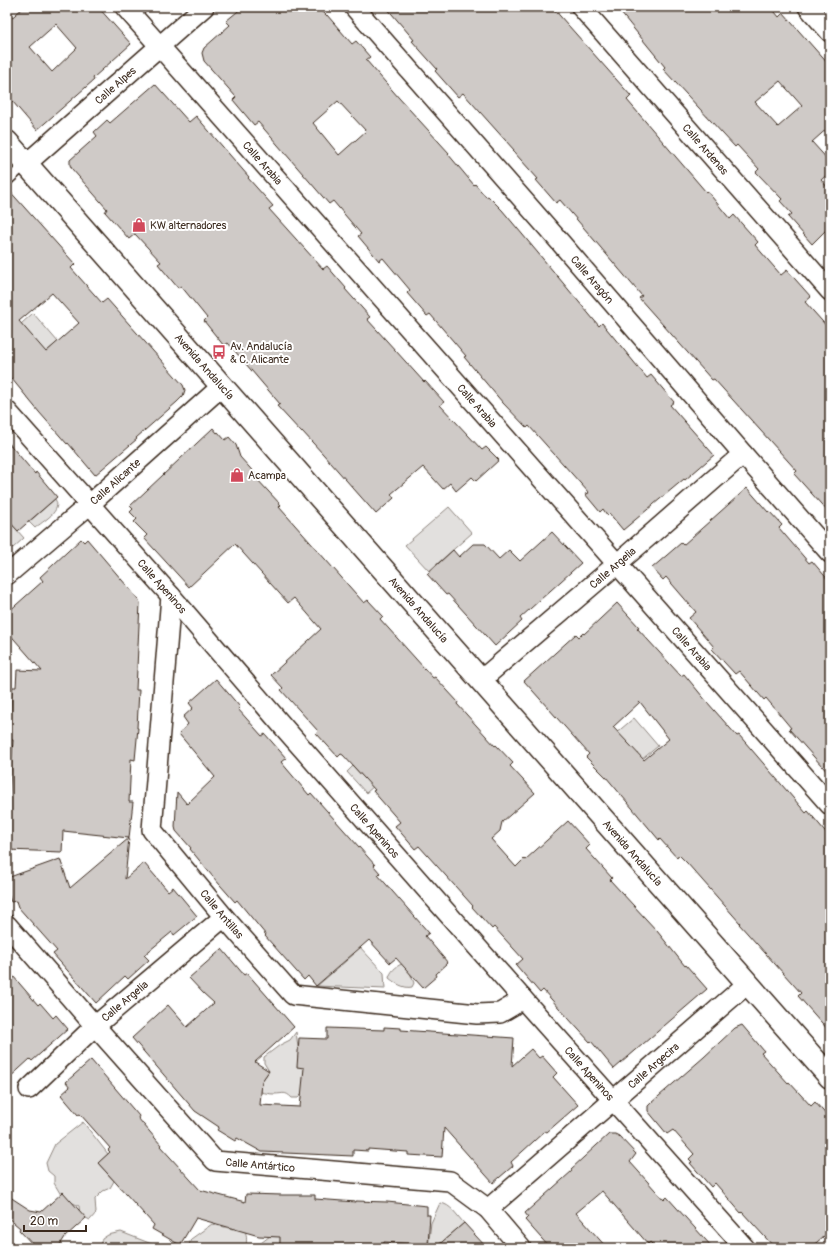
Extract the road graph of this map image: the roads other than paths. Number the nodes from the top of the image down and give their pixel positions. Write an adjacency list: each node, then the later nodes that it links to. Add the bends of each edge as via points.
1 (125, 7): 7 (street, Calle Arabia)
2 (204, 7): 7 (street, Calle Alpes)
3 (354, 7): 14 (street, Calle Aragón)
4 (581, 7): 11 (street, Calle Ardenas)
5 (808, 7): 6 (street)
6 (830, 32)
7 (160, 46): 9 (street, Calle Alpes); 17 (street, Calle Arabia)
8 (7, 142): 9 (street, Avenida Andalucía)
9 (26, 164): 10 (lane); 12 (street, Avenida Andalucía)
10 (7, 181)
11 (830, 291)
12 (222, 386): 15 (street, Calle Alicante); 20 (street, Avenida Andalucía)
13 (7, 411): 15 (street, Calle Apeninos)
14 (743, 454): 16 (street, Calle Aragón); 17 (street, Calle Argelia)
15 (89, 505): 18 (street, Calle Alicante); 19 (street, Calle Apeninos)
16 (830, 553)
17 (617, 564): 20 (street, Calle Argelia); 21 (street, Calle Arabia)
18 (7, 575)
19 (171, 596): 22 (street, Calle Antillas, via 152,830); 25 (street, Calle Apeninos)
20 (481, 680): 24 (street, Avenida Andalucía)
21 (830, 805)
22 (224, 917): 25 (street, Calle Antillas, via 293,995 477,1014 500,1013); 26 (street, Calle Argelia)
23 (7, 925): 26 (street, Calle Antártico)
24 (747, 984): 27 (street, Avenida Andalucía); 29 (street, Calle Argecira)
25 (522, 998): 29 (street, Calle Apeninos)
26 (95, 1026): 28 (street, Calle Argelia); 30 (street, Calle Antártico, via 215,1161 450,1181)
27 (830, 1077)
28 (29, 1089)
29 (613, 1100): 30 (street, Calle Argecira); 32 (street, Calle Apeninos)
30 (488, 1209): 31 (street, Calle Antártico)
31 (520, 1248)
32 (745, 1248)

